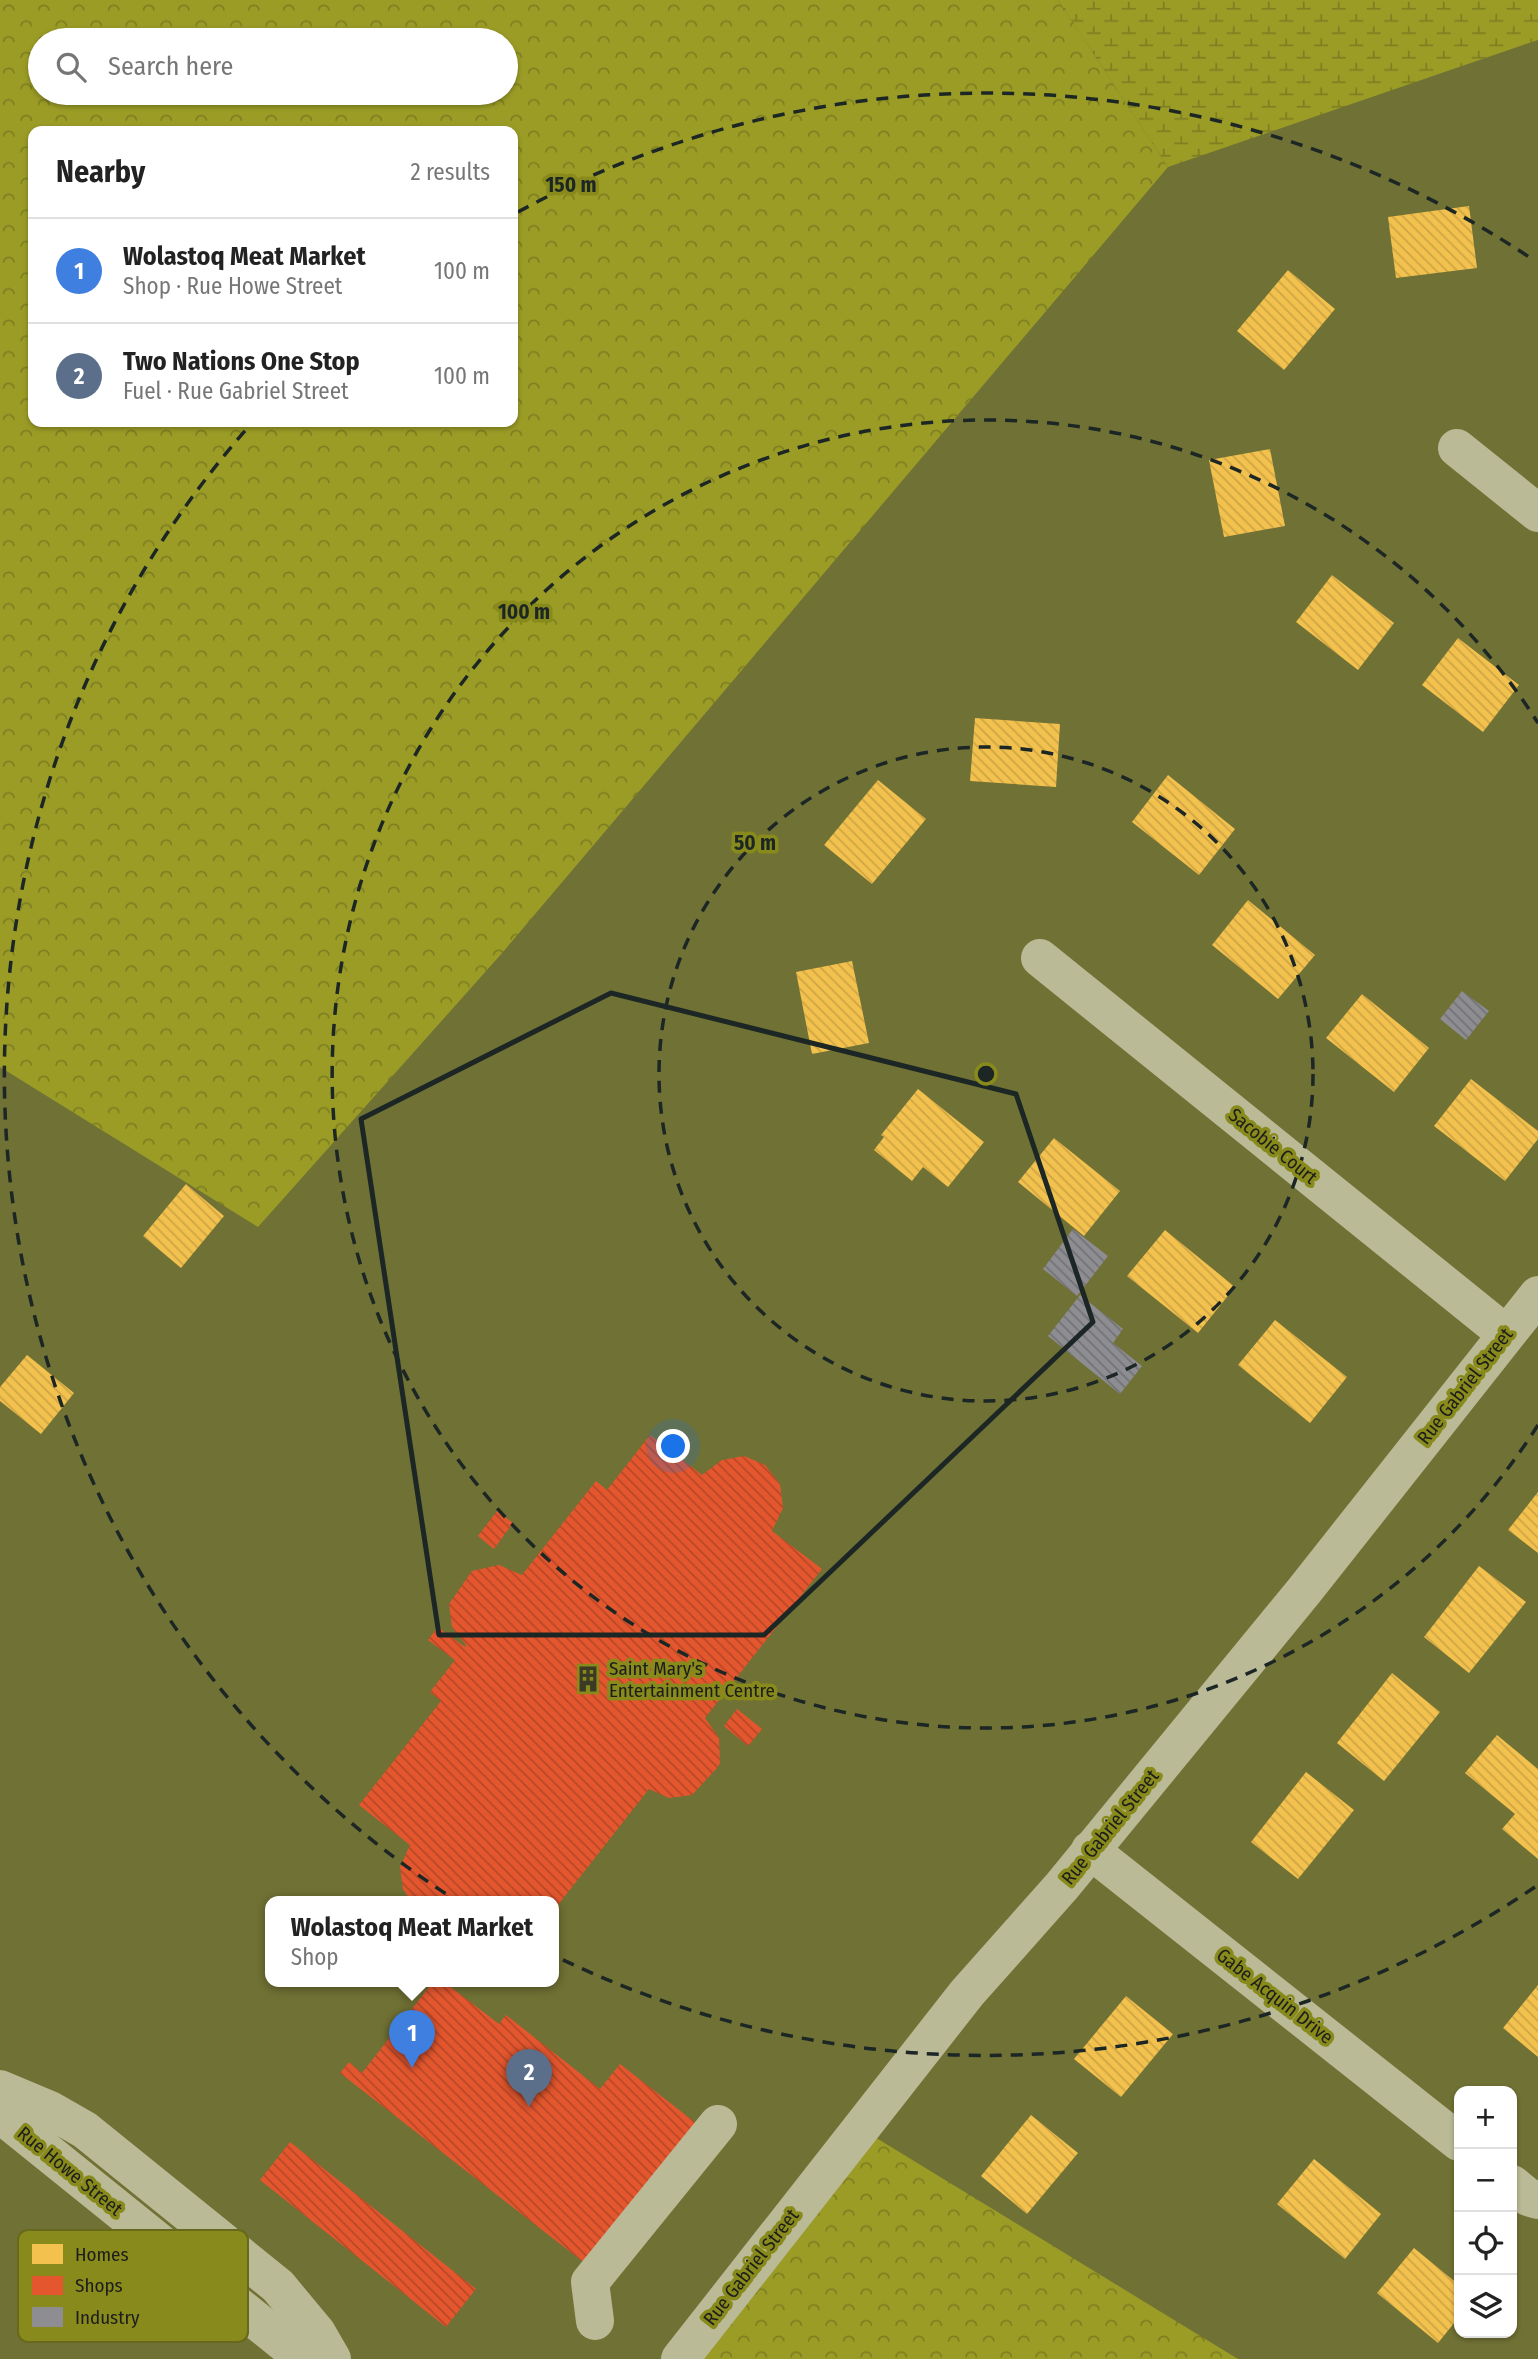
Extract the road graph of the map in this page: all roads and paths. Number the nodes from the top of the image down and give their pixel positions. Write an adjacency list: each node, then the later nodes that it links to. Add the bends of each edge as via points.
1 (1457, 447): 2 (street)
2 (1538, 513)
3 (1040, 958): 5 (street, Sacobie Court)
4 (1538, 1295): 5 (street, Rue Gabriel Street)
5 (1506, 1334): 6 (street, Rue Gabriel Street, via 1304,1591)
6 (1090, 1850): 10 (street, Gabe Acquin Drive); 20 (street, Rue Gabriel Street, via 967,1993)
7 (0, 2089): 14 (street, via 85,2130)
8 (0, 2114): 13 (street, Rue Howe Street)
9 (718, 2124): 17 (street, via 590,2283)
10 (1454, 2138)
11 (1517, 2188): 12 (street)
12 (1538, 2200)
13 (144, 2230)
14 (209, 2230)
15 (248, 2262): 19 (street, via 278,2286)
16 (248, 2314): 18 (street, Rue Howe Street)
17 (595, 2321)
18 (304, 2359)
19 (332, 2359)
20 (680, 2359)

